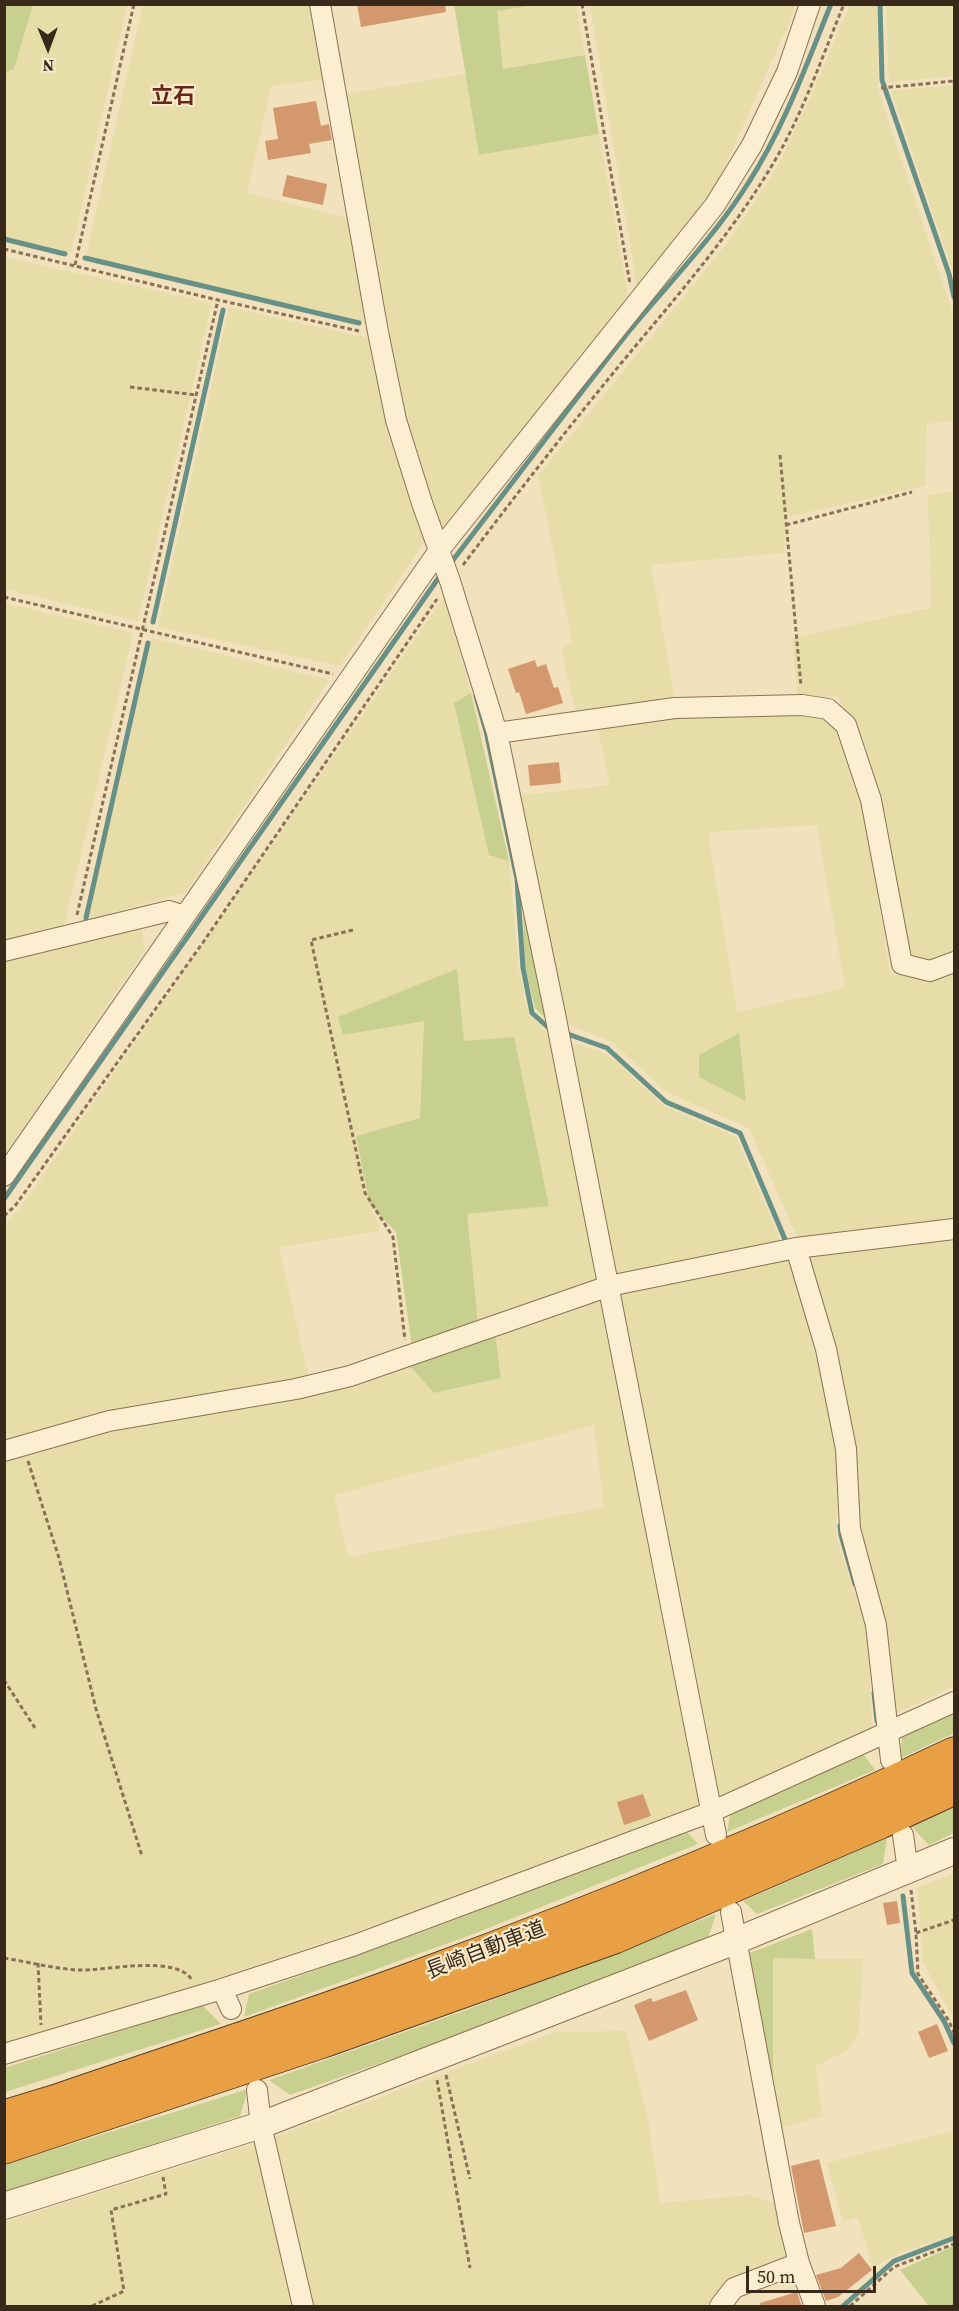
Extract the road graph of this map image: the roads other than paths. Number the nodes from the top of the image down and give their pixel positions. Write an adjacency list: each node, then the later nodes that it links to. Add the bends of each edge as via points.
1 (320, 4): 3 (street, via 396,420)
2 (810, 4): 3 (street, via 787,72 752,145 715,205)
3 (440, 549): 4 (street); 5 (street)
4 (496, 733): 7 (street, via 675,708 802,705 828,709 846,725 871,800 902,964 930,971); 11 (street)
5 (184, 916): 6 (street, via 169,912); 8 (street)
6 (4, 951)
7 (954, 962)
8 (4, 1176)
9 (954, 1229): 10 (street)
10 (788, 1249): 11 (street); 14 (street, via 826,1349 846,1449 850,1529 876,1625)
11 (609, 1286): 12 (street, via 350,1376 109,1421); 18 (street)
12 (14, 1448)
13 (954, 1702): 14 (street)
14 (887, 1732): 16 (street); 18 (street)
15 (954, 1754): 29 (highway, 長崎自動車道, via 697,1867 434,1971)
16 (891, 1760)
17 (954, 1788): 31 (highway, 長崎自動車道, via 614,1936 323,2042)
18 (711, 1812): 19 (street); 25 (street, via 355,1945)
19 (716, 1835)
20 (903, 1835): 22 (street)
21 (954, 1851): 22 (street)
22 (909, 1870): 24 (street)
23 (731, 1912): 24 (street)
24 (738, 1940): 30 (street); 33 (street, via 767,2112)
25 (222, 1989): 26 (street); 27 (street)
26 (231, 2008)
27 (4, 2055)
28 (258, 2090): 30 (street)
29 (4, 2117)
30 (261, 2125): 32 (street); 34 (street)
31 (4, 2147)
32 (4, 2206)
33 (799, 2263): 35 (street, via 734,2288); 36 (street)
34 (303, 2307)
35 (720, 2307)
36 (814, 2307)

